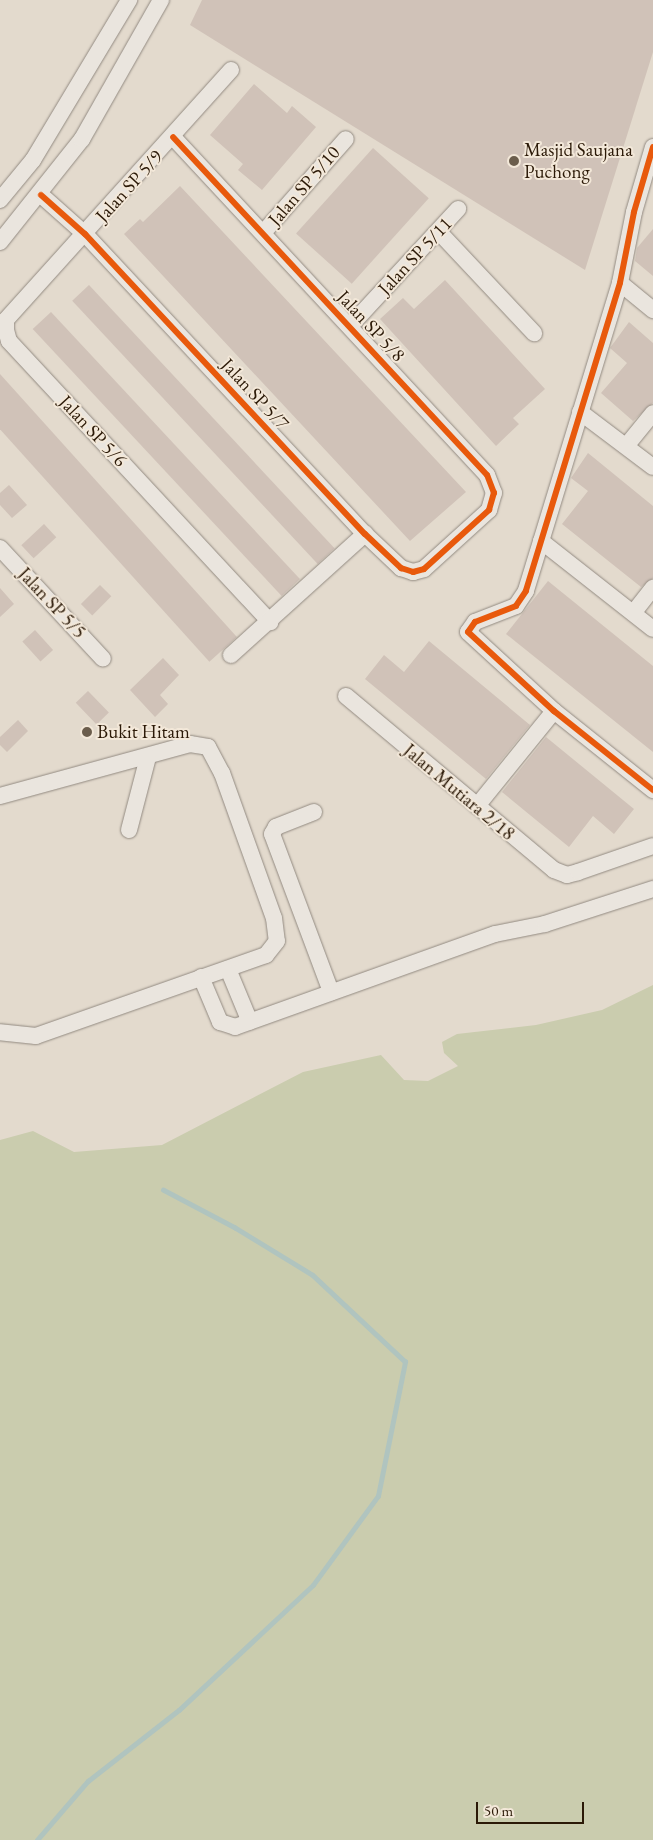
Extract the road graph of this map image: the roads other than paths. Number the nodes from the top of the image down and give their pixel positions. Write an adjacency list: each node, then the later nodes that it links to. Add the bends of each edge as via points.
1 (129, 0): 8 (street, via 33,160)
2 (161, 0): 7 (street, via 82,139)
3 (231, 70): 4 (street, Jalan SP 5/9)
4 (173, 137): 11 (street, Jalan SP 5/8); 12 (street, Jalan SP 5/9)
5 (346, 139): 11 (street, Jalan SP 5/10)
6 (653, 147): 14 (street, via 634,212)
7 (41, 195): 12 (street, Jalan SP 5/7); 13 (street)
8 (0, 200)
9 (458, 209): 10 (street, Jalan SP 5/11)
10 (439, 232): 16 (street, Jalan SP 5/11); 17 (street)
11 (263, 233): 16 (street, Jalan SP 5/8)
12 (85, 234): 22 (street, Jalan SP 5/7); 28 (street, Jalan SP 5/6, via 6,320 9,341)
13 (0, 242)
14 (620, 283): 15 (street); 18 (street)
15 (653, 310)
16 (351, 325): 24 (street, Jalan SP 5/8, via 487,475 494,493 489,510)
17 (534, 333)
18 (580, 412): 20 (street); 23 (street)
19 (653, 413): 20 (street)
20 (627, 445): 21 (street)
21 (653, 467)
22 (365, 534): 24 (street, Jalan SP 5/7, via 401,568 413,572 424,569); 28 (street)
23 (541, 541): 27 (street); 33 (street, via 522,600 470,626 470,639)
24 (454, 542)
25 (0, 548): 31 (street, Jalan SP 5/5)
26 (653, 588): 27 (street)
27 (634, 612): 29 (street)
28 (270, 622): 30 (street)
29 (653, 628)
30 (231, 655)
31 (103, 659)
32 (346, 696): 37 (street, Jalan Mutiara 2/18)
33 (554, 710): 35 (street); 37 (street)
34 (148, 757): 36 (street); 39 (street); 42 (street, via 190,744 208,747 222,773 274,918 277,941 266,955)
35 (653, 790)
36 (0, 796)
37 (476, 806): 40 (street, Jalan Mutiara 2/18, via 554,870 566,875)
38 (314, 812): 44 (street, via 276,827 272,834)
39 (129, 830)
40 (653, 846)
41 (653, 889): 44 (street, via 545,924 494,934)
42 (228, 969): 43 (street); 45 (street)
43 (202, 977): 45 (street, via 220,1022 235,1027); 46 (street, via 36,1036)
44 (331, 992): 45 (street)
45 (250, 1022)
46 (0, 1032)

